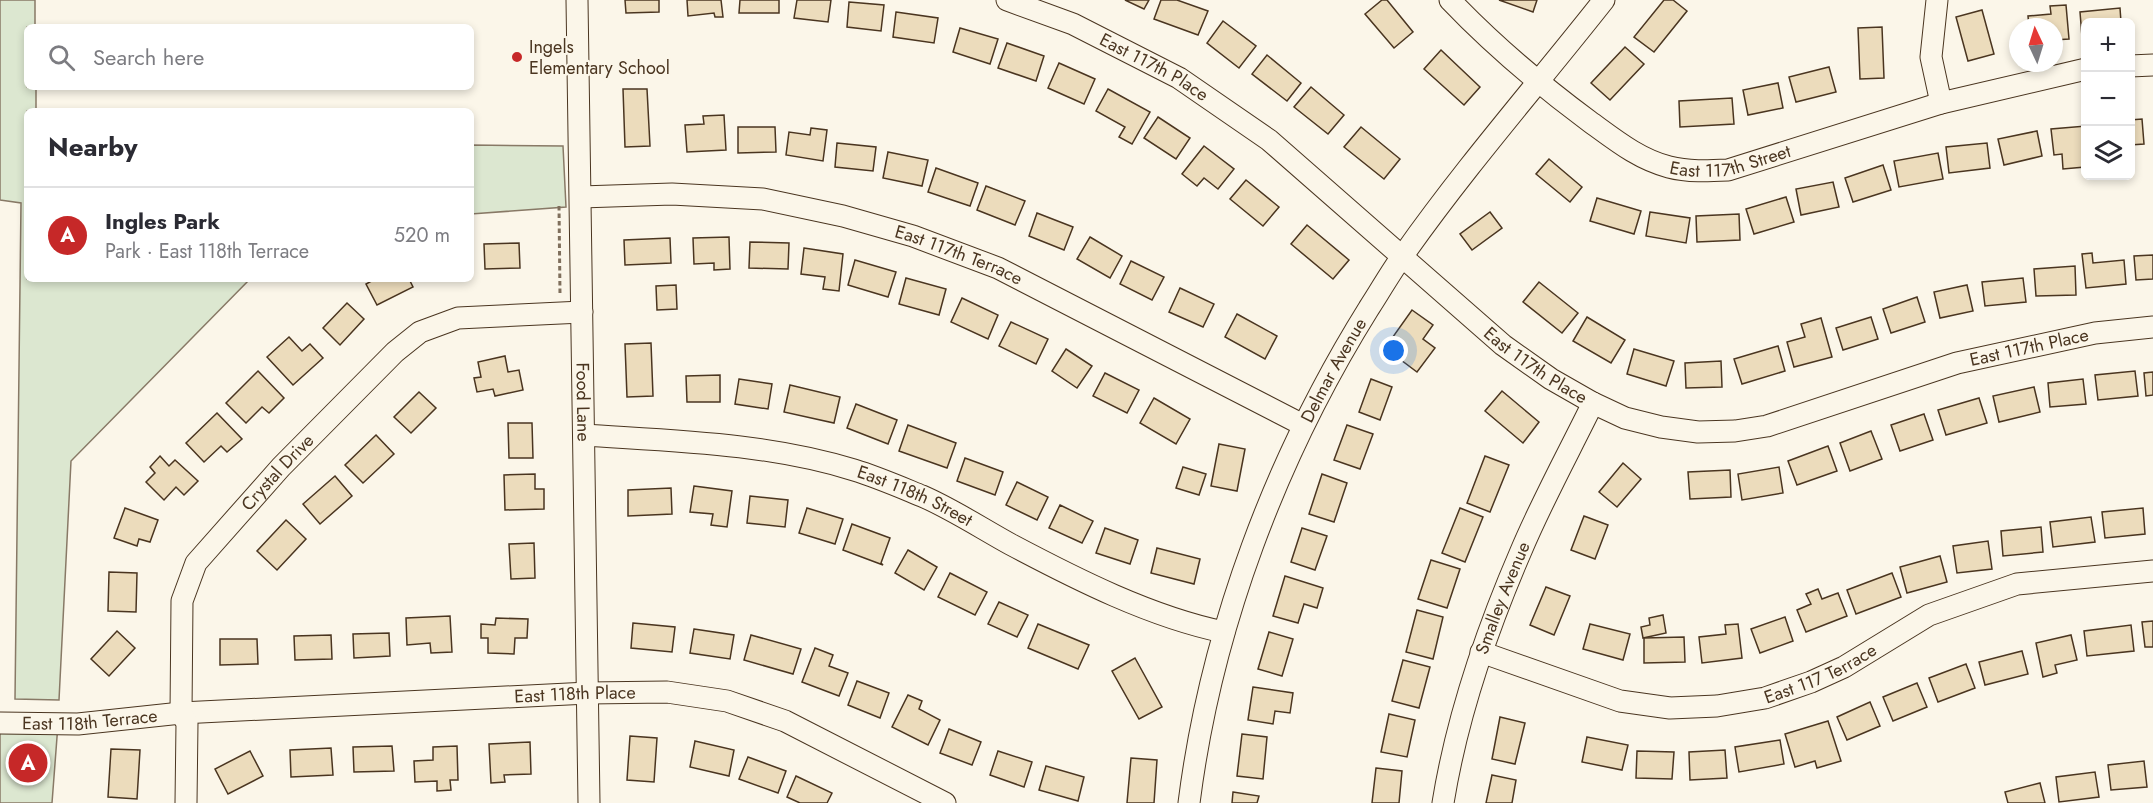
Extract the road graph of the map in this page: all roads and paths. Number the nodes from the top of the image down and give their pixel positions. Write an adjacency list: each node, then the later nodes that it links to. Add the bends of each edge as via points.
1 (577, 0): 11 (street, Food Lane)
2 (1007, 0): 12 (street, East 117th Place, via 1073,24 1179,78 1269,140)
3 (1450, 0): 9 (street, East 117th Street)
4 (1604, 0): 9 (street, Delmar Avenue)
5 (1937, 0): 10 (street, via 1931,57)
6 (2153, 65): 7 (street)
7 (2135, 66)
8 (2081, 70): 10 (street, East 117th Street)
9 (1538, 83): 10 (street, East 117th Street, via 1630,151 1667,166 1699,172 1728,171); 12 (street, Delmar Avenue, via 1466,169)
10 (1941, 103)
11 (580, 197): 13 (street, Food Lane); 16 (street, East 117th Terrace, via 672,194 763,199 913,236 998,268)
12 (1402, 256): 15 (street, East 117th Place, via 1503,345); 16 (street, Delmar Avenue, via 1348,342)
13 (582, 312): 17 (street, Food Lane); 22 (street, Crystal Drive, via 458,318 420,332 395,352 281,467 196,563 182,601)
14 (2153, 327): 15 (street, East 117th Place, via 2095,333 1957,363 1767,426 1735,431 1661,427 1625,418)
15 (1593, 403): 20 (street, Smalley Avenue, via 1521,549)
16 (1303, 425): 19 (street, Delmar Avenue, via 1259,526)
17 (584, 435): 19 (street, East 118th Street, via 701,443 798,456 855,470 924,497 1108,592 1189,625); 21 (street, Food Lane)
18 (2153, 571): 20 (street, East 117 Terrace, via 2017,584 1929,615 1811,682 1765,698 1717,706 1670,708 1620,701)
19 (1224, 632): 27 (street, Delmar Avenue, via 1194,762)
20 (1481, 652): 28 (street, Smalley Avenue, via 1450,758)
21 (588, 693): 22 (street, East 118th Place); 25 (street, Food Lane); 26 (street, East 118th Place, via 667,692 727,702 785,721)
22 (181, 713): 23 (street, East 118th Terrace, via 78,724); 24 (street, Crystal Drive, via 187,723)
23 (0, 723)
24 (186, 803)
25 (589, 803)
26 (945, 803)
27 (1189, 803)
28 (1443, 803)

